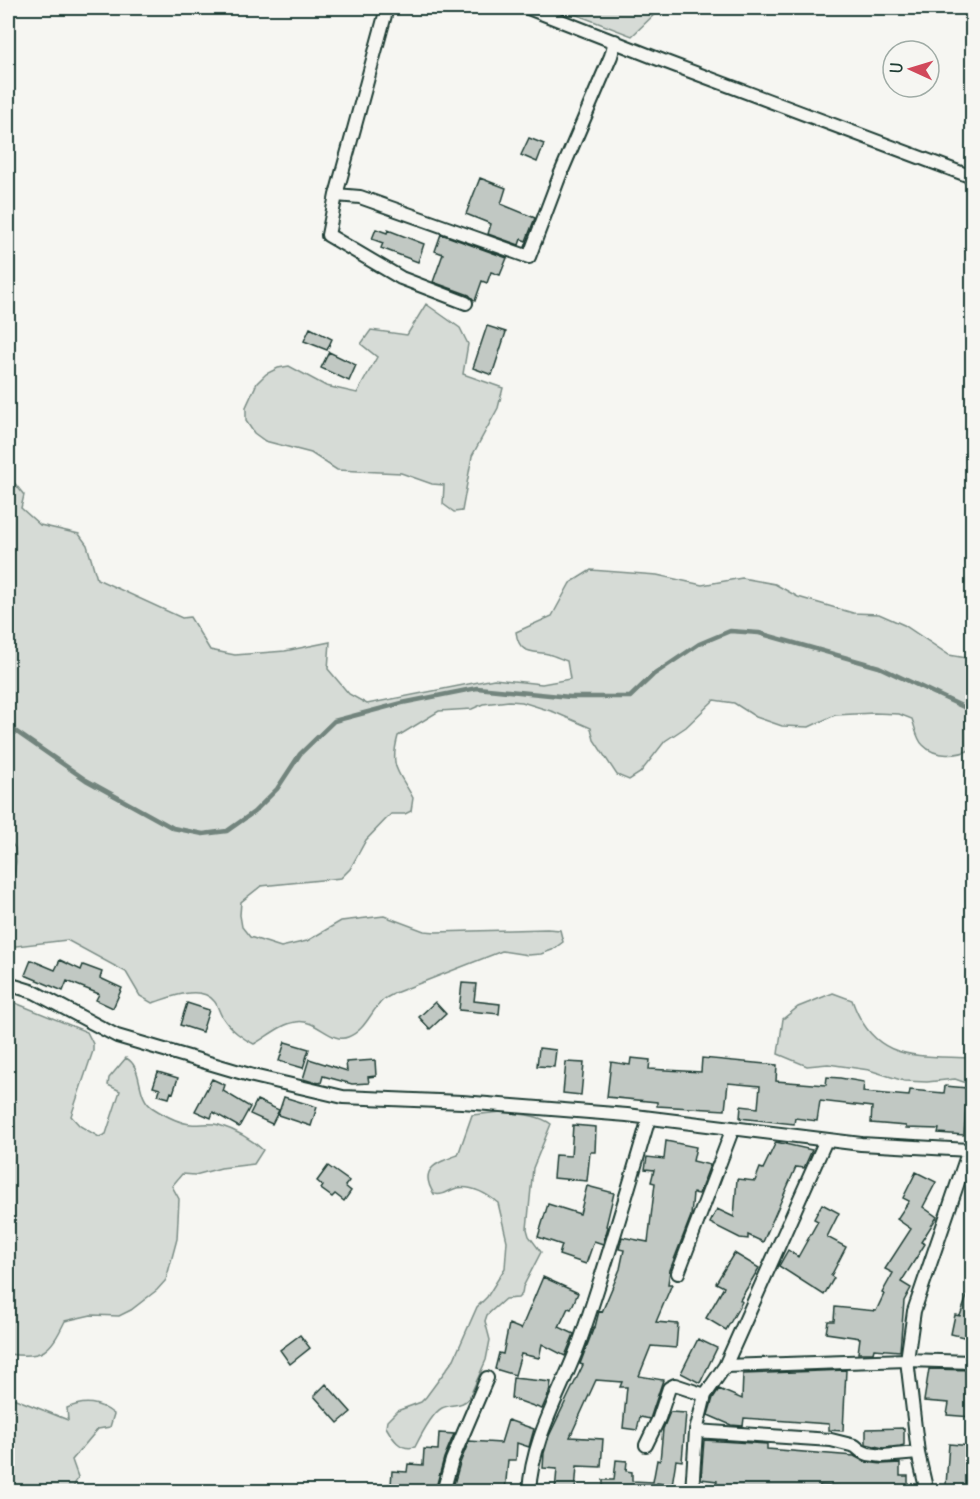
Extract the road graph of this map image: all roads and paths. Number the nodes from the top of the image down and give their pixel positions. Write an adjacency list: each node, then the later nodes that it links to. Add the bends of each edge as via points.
1 (387, 8): 5 (street)
2 (528, 8): 3 (street)
3 (615, 41): 4 (street); 5 (street, via 529,257 360,197)
4 (972, 177)
5 (336, 195): 6 (street, via 328,235 401,278)
6 (466, 303)
7 (8, 984): 8 (street, via 34,992 117,1036 333,1095)
8 (649, 1118): 9 (street); 22 (street, via 605,1271 571,1365 543,1426)
9 (734, 1128): 10 (street); 12 (street)
10 (826, 1140): 11 (street); 15 (street)
11 (971, 1150): 13 (street, via 914,1311)
12 (678, 1273)
13 (907, 1360): 14 (street); 15 (street); 20 (street)
14 (972, 1362)
15 (725, 1366): 17 (street)
16 (487, 1378): 21 (street)
17 (705, 1395): 18 (street); 19 (street, via 675,1385 669,1388)
18 (696, 1431): 20 (street, via 831,1440 883,1456); 23 (street)
19 (646, 1445)
20 (918, 1453): 24 (street)
21 (443, 1491)
22 (529, 1491)
23 (692, 1491)
24 (927, 1491)

